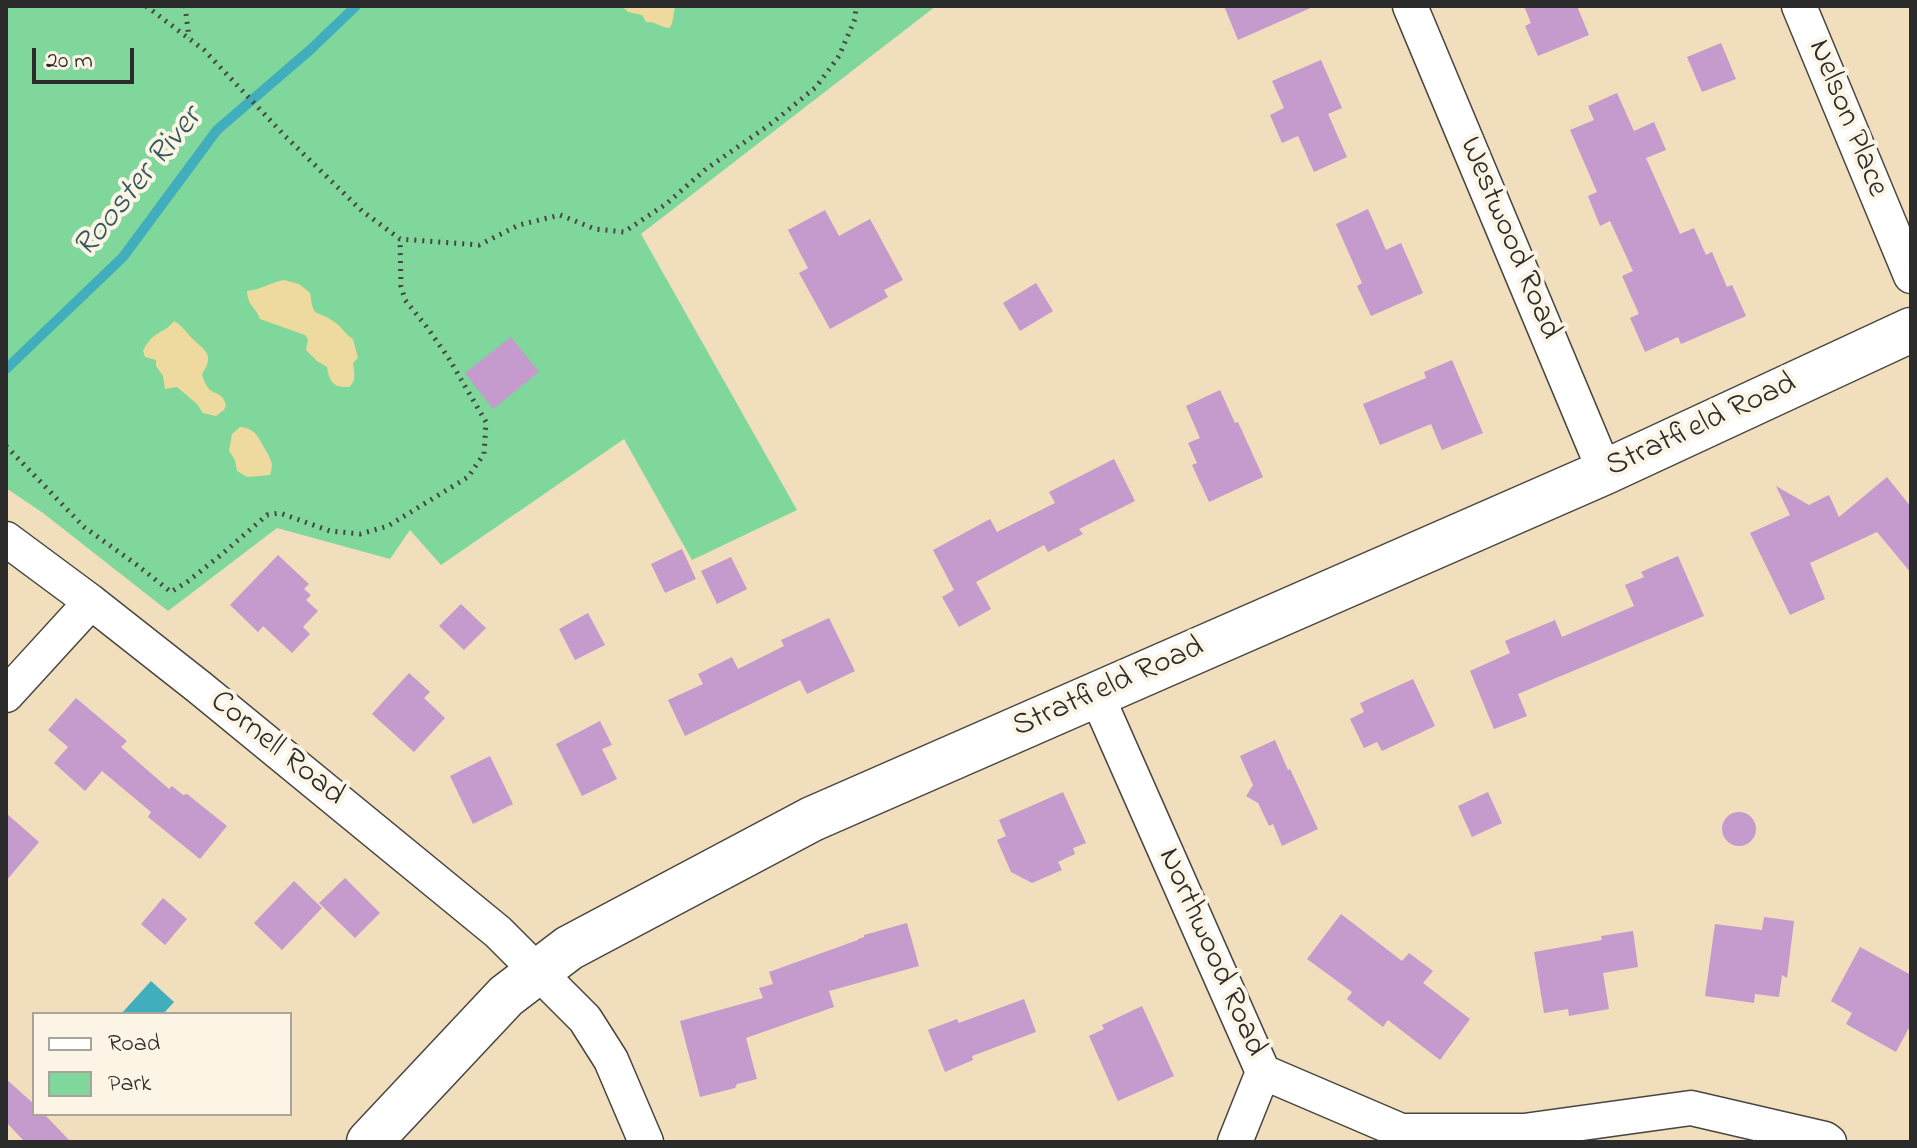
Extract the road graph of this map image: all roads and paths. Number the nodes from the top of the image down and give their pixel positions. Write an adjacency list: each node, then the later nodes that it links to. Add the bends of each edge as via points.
1 (146, 6): 6 (path)
2 (185, 6): 6 (path)
3 (856, 6): 7 (path, via 839,56 816,87 624,232 595,229 560,215 519,225 479,245)
4 (1410, 6): 11 (street, Westwood Road)
5 (1799, 6): 8 (street, Nelson Place)
6 (189, 39): 7 (path, via 362,211)
7 (400, 239): 10 (path, via 405,300 448,357 486,422 484,454 468,477 388,526 360,534 330,531 280,513 267,515 171,592 84,527)
8 (1911, 276)
9 (1911, 330): 11 (main road, Stratfield Road)
10 (6, 446)
11 (1605, 472): 14 (main road, Stratfield Road)
12 (6, 539): 13 (street, Cornell Road)
13 (91, 602): 15 (street); 16 (street, Cornell Road, via 486,922)
14 (1096, 694): 16 (main road, Stratfield Road, via 812,819 569,948); 17 (street, Northwood Road)
15 (6, 695)
16 (538, 972): 18 (main road, Stratfield Road, via 506,996); 19 (street, Cornell Road, via 585,1019 611,1060)
17 (1263, 1072): 20 (street); 21 (street, Northwood Road, via 1401,1131 1524,1131 1691,1108)
18 (369, 1142)
19 (646, 1142)
20 (1235, 1142)
21 (1829, 1142)

